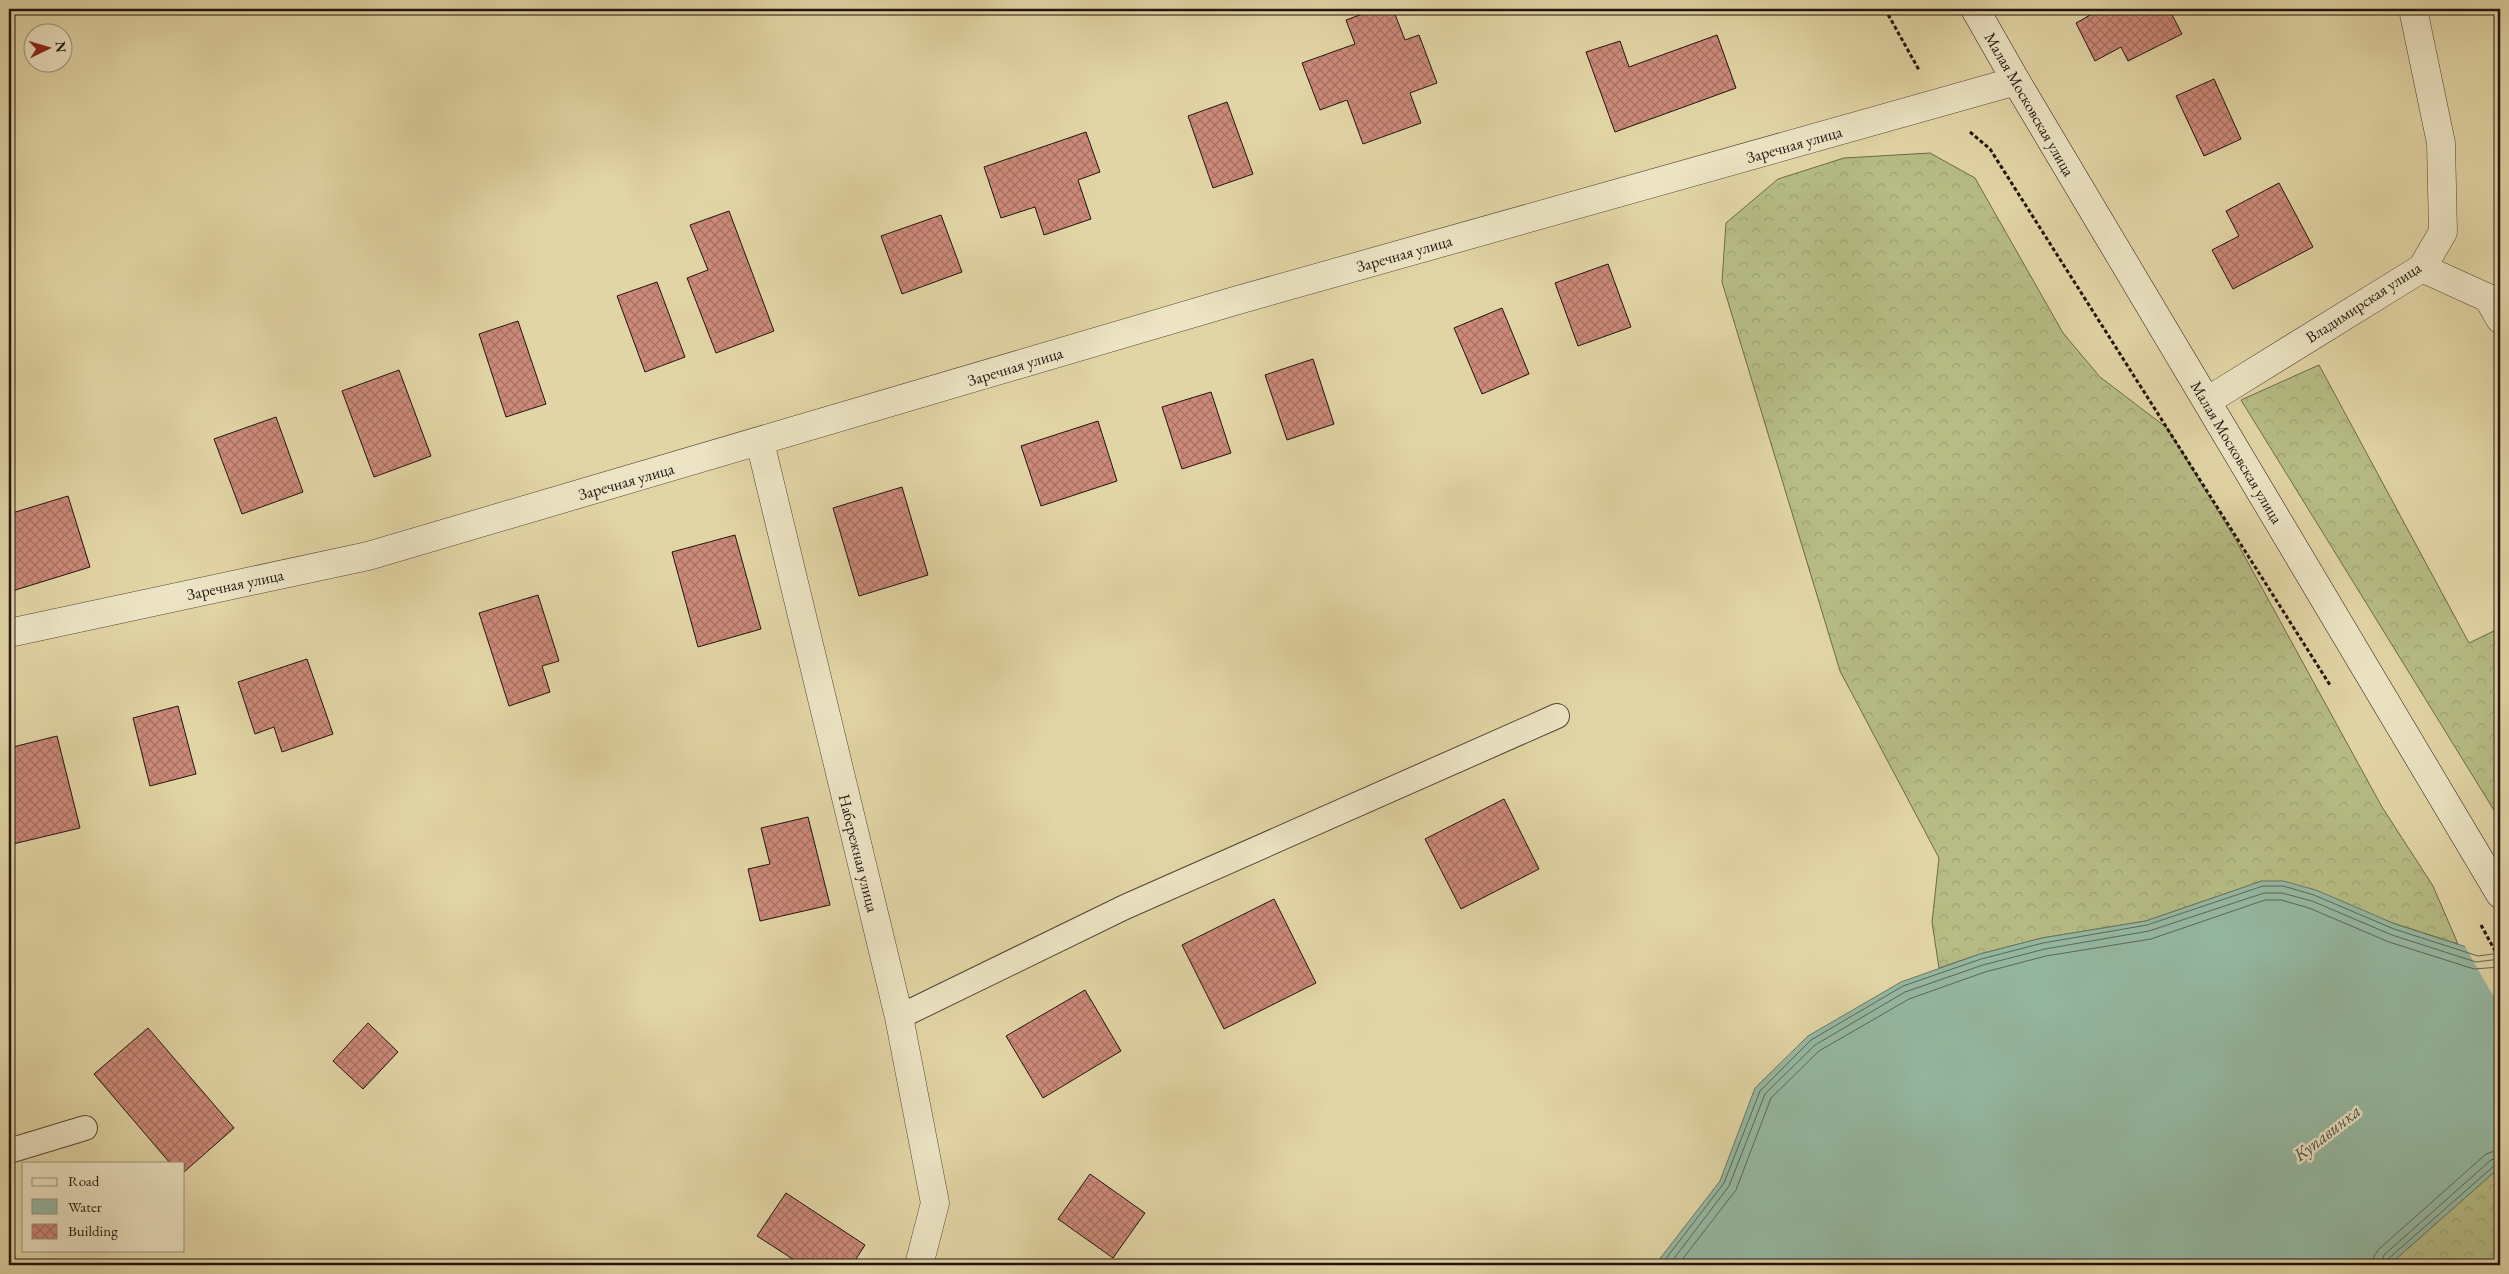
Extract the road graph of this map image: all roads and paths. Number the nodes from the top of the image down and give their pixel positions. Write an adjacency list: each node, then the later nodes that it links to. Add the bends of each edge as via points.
1 (1885, 9): 5 (path)
2 (1976, 9): 4 (street, Малая Московская улица)
3 (2413, 9): 6 (street, Владимирская улица, via 2442,143 2443,232)
4 (2016, 81): 5 (street, Заречная улица); 8 (street, Малая Московская улица)
5 (1938, 104): 9 (street, Заречная улица, via 1238,300); 11 (path, via 1990,149)
6 (2422, 268): 7 (street, via 2488,298); 8 (street, Владимирская улица)
7 (2500, 318)
8 (2207, 401): 13 (street, Малая Московская улица)
9 (760, 442): 10 (street, Заречная улица, via 368,556); 16 (street, Набережная улица)
10 (9, 633)
11 (2332, 688)
12 (1557, 716): 16 (lane, via 1125,907)
13 (2499, 893)
14 (2479, 922): 15 (path)
15 (2500, 960)
16 (899, 1018): 19 (street, Набережная улица, via 935,1203)
17 (85, 1128): 18 (lane)
18 (9, 1151)
19 (919, 1265)

